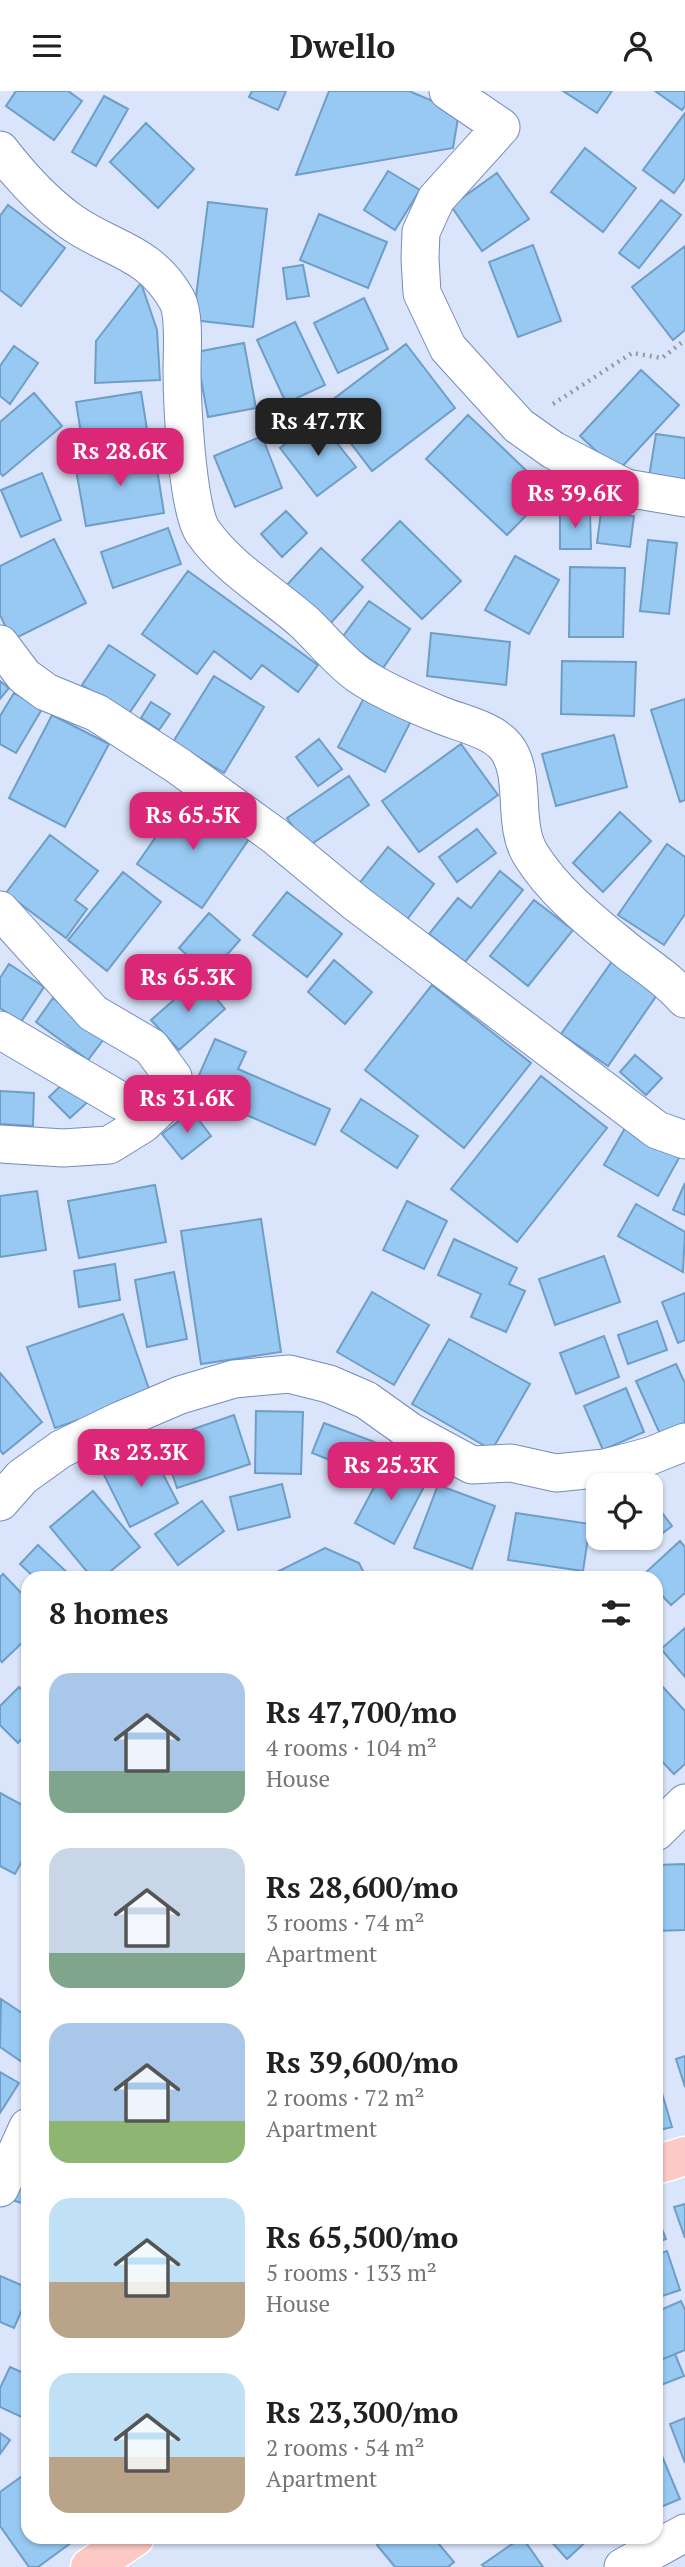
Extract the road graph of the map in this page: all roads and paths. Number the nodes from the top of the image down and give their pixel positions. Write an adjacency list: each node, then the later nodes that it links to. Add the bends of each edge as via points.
1 (448, 91): 4 (street, via 500,127 436,199 421,232 422,293 448,348)
2 (0, 150): 8 (street, via 71,222 139,257 179,303 192,503 201,530 218,551 359,675 486,733 506,747 516,769 520,819 529,853 554,885)
3 (685, 340): 4 (path, via 662,358 632,353)
4 (519, 426): 5 (street, via 553,450 626,488)
5 (685, 498)
6 (0, 644): 11 (street, via 24,676 46,692 97,713 177,765 657,1130)
7 (0, 910): 10 (street, via 93,1013 151,1047 173,1077 166,1102)
8 (685, 999)
9 (0, 1030): 10 (street)
10 (152, 1115): 12 (street, via 109,1145)
11 (685, 1140)
12 (0, 1144)
13 (685, 1442): 14 (street, via 605,1468 556,1473 511,1463 472,1465 411,1432 366,1399 289,1374 234,1379 119,1421 61,1449 22,1477)
14 (0, 1502)
15 (685, 1803): 16 (street)
16 (663, 1825)
17 (21, 2142): 20 (street)
18 (685, 2156): 19 (main road)
19 (663, 2163)
20 (0, 2188)
21 (685, 2533): 24 (street)
22 (124, 2544): 23 (main road)
23 (90, 2567)
24 (622, 2567)

